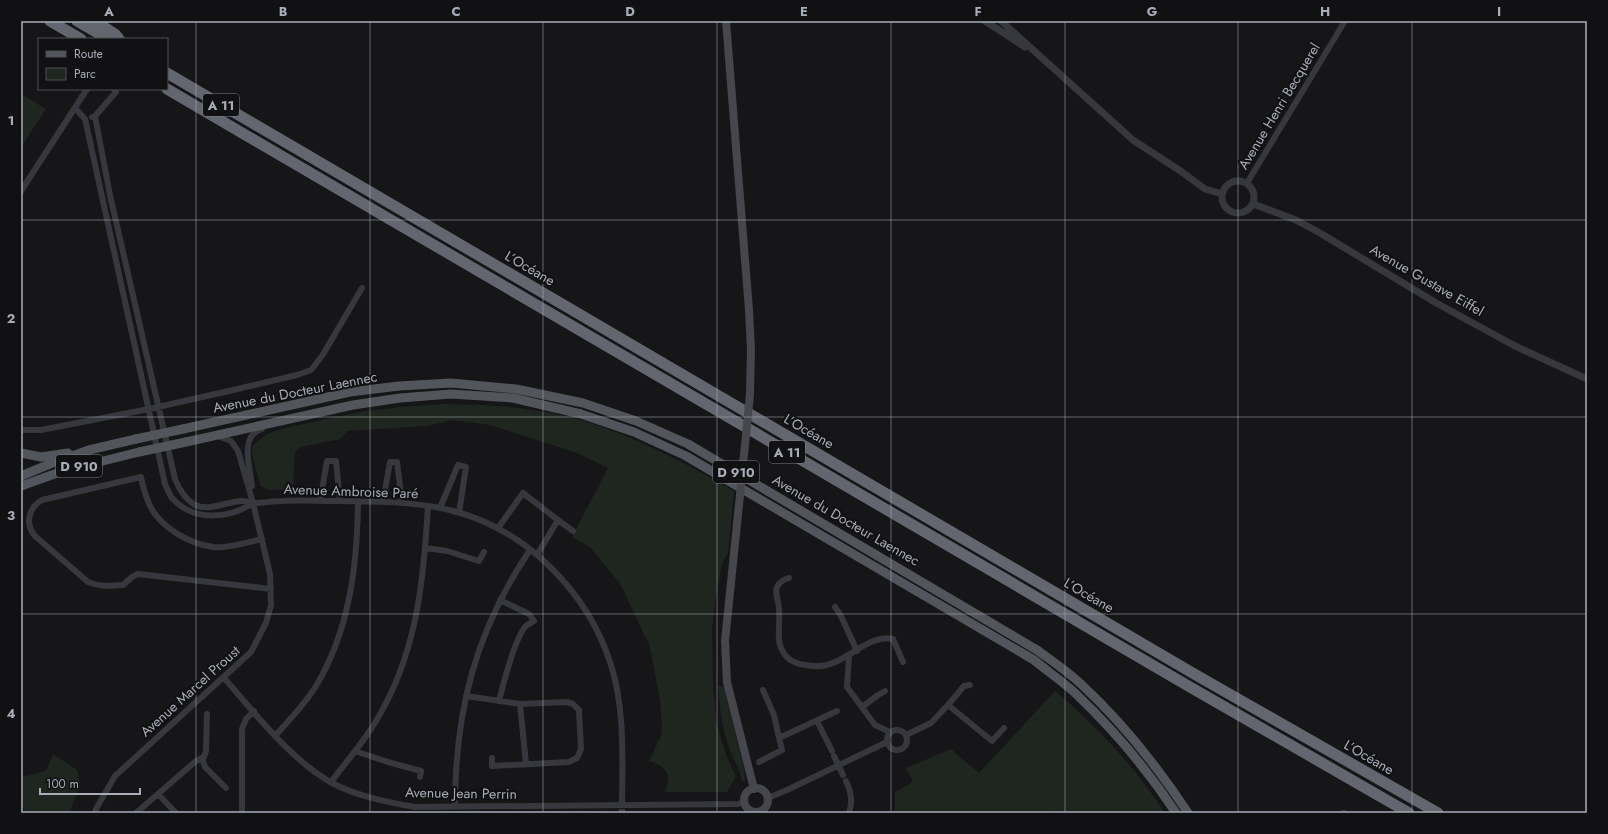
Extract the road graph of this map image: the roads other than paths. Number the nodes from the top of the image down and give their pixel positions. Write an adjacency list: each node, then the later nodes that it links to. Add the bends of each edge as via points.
1 (50, 21): 8 (highway)
2 (77, 21): 9 (highway)
3 (95, 21): 10 (highway)
4 (726, 21): 88 (main road, bridge, via 751,350 750,394 724,641 727,682)
5 (985, 21): 11 (street)
6 (1001, 21): 11 (street)
7 (1345, 21): 21 (street, Avenue Henri Becquerel)
8 (79, 38)
9 (106, 38)
10 (118, 38)
11 (1043, 59): 23 (street, via 1133,140 1205,189)
12 (168, 74): 106 (highway, L’Océane / A 11, via 1183,667)
13 (86, 90): 16 (street)
14 (115, 90): 17 (street, via 116,92)
15 (168, 90): 105 (highway, L’Océane / A 11)
16 (76, 108): 18 (street); 22 (street)
17 (95, 116): 18 (street); 19 (street, Avenue Ambroise Paré)
18 (85, 118): 20 (street)
19 (96, 126): 20 (street); 27 (street, Avenue Ambroise Paré)
20 (87, 128): 28 (street)
21 (1247, 183): 23 (street, via 1237,180 1232,182); 24 (street, via 1255,194)
22 (21, 191)
23 (1222, 194): 24 (street, via 1224,204 1231,212 1241,213)
24 (1253, 204): 26 (street, Avenue Gustave Eiffel, via 1296,220 1502,339)
25 (362, 288): 27 (street, via 311,370)
26 (1587, 379)
27 (158, 406): 28 (street); 41 (street, Avenue Ambroise Paré, via 175,479 181,493 196,506 214,507 242,501)
28 (149, 409): 30 (street, via 41,430); 41 (street, via 165,484 172,497 187,510 208,516 244,510)
29 (320, 412): 31 (main road, Avenue du Docteur Laennec / D 910); 41 (street, Avenue Marcel Proust, via 255,431 248,439); 103 (main road, Avenue du Docteur Laennec / D 910, via 400,398 451,394 513,398 581,414 634,432 686,456 1034,660 1074,692 1122,741)
30 (21, 430)
31 (216, 435): 35 (main road, Avenue du Docteur Laennec / D 910, bridge, via 63,471); 41 (street, Avenue Marcel Proust, via 231,441 238,451)
32 (89, 450): 33 (main road, D 910, via 41,457); 34 (main road, Avenue du Docteur Laennec / D 910); 104 (main road, Avenue du Docteur Laennec / D 910, bridge, via 350,392 399,386 451,383 516,389 583,403 636,421 688,444 1037,650 1080,683 1129,732)
33 (21, 453)
34 (21, 476)
35 (21, 486)
36 (320, 501): 37 (street, Avenue Ambroise Paré); 37 (street, via 327,461 336,461); 41 (street, Avenue Ambroise Paré)
37 (340, 502): 38 (street, Avenue Ambroise Paré)
38 (358, 502): 39 (street, Avenue Ambroise Paré); 75 (street, via 355,566 347,611 339,637 316,686 299,710)
39 (383, 502): 40 (street, Avenue Ambroise Paré); 40 (street, via 390,462 397,462)
40 (402, 502): 42 (street, Avenue Ambroise Paré)
41 (253, 503): 48 (street, Avenue Marcel Proust)
42 (428, 506): 43 (street, Avenue Ambroise Paré); 49 (street)
43 (440, 508): 44 (street, Avenue Ambroise Paré); 44 (street, via 458,465 466,467)
44 (459, 513): 46 (street, Avenue Ambroise Paré)
45 (558, 520): 46 (street, via 523,493); 47 (street); 52 (street)
46 (498, 528): 50 (street, Avenue Ambroise Paré)
47 (573, 531)
48 (262, 539): 54 (street, Avenue Marcel Proust); 54 (street, via 214,548 175,533 151,508 141,477 42,500 34,504 30,512 31,531 35,536 93,585 123,585 138,574)
49 (426, 548): 51 (street, via 447,551 479,561); 79 (street, via 419,600 407,655 386,704)
50 (530, 550): 52 (street, Avenue Ambroise Paré); 55 (street)
51 (484, 552)
52 (537, 555): 92 (street, Avenue Ambroise Paré, via 568,586 585,608 610,662 621,716)
53 (789, 578): 58 (street, via 784,579 777,587 776,596 780,618 779,640 786,656 794,663 824,666)
54 (271, 589): 60 (street, Avenue Marcel Proust, via 272,605 251,652)
55 (500, 600): 64 (street, via 476,658); 65 (street, via 529,614 534,621 525,627 521,635 511,658)
56 (835, 607): 57 (street)
57 (857, 651): 58 (street); 59 (street, via 875,641 892,639)
58 (850, 656): 68 (street, via 847,687)
59 (903, 662)
60 (224, 678): 69 (street, Avenue Jean Perrin); 97 (street, Avenue Marcel Proust, via 115,776)
61 (970, 685): 67 (street, via 964,686)
62 (763, 690): 77 (street, via 774,715)
63 (885, 691): 68 (street)
64 (466, 696): 65 (street); 93 (street, via 457,747)
65 (499, 701): 66 (street)
66 (520, 704): 83 (street); 83 (street, via 566,702 579,710 581,750 577,758 569,762)
67 (948, 705): 73 (street, via 992,741); 76 (street, via 931,723)
68 (862, 707): 74 (street, via 875,725)
69 (254, 712): 75 (street, Avenue Jean Perrin); 100 (street, via 246,719 242,729)
70 (837, 712): 72 (street)
71 (207, 714): 80 (street, via 206,751)
72 (816, 721): 77 (street); 84 (street)
73 (1004, 728)
74 (890, 732): 76 (street, via 897,729); 78 (street, via 887,735)
75 (276, 735): 86 (street, Avenue Jean Perrin, via 299,760)
76 (906, 735): 78 (street, via 906,742 902,748 893,749)
77 (779, 738): 82 (street, via 782,750)
78 (887, 742): 84 (street)
79 (355, 751): 85 (street, via 422,771); 86 (street)
80 (202, 758): 87 (street, via 205,767); 89 (street)
81 (492, 758): 83 (street, via 492,766)
82 (759, 762)
83 (526, 764)
84 (838, 766): 90 (street); 102 (street, via 850,788 852,799)
85 (420, 778)
86 (331, 782): 94 (street, Avenue Jean Perrin, via 365,796)
87 (226, 788)
88 (754, 789): 90 (main road, via 764,792); 91 (main road, via 747,792)
89 (158, 794): 98 (street); 99 (street)
90 (768, 798): 96 (main road, via 767,806)
91 (744, 802): 92 (street, Avenue Jean Perrin); 96 (main road, via 750,811)
92 (622, 806): 95 (street, Avenue Jean Perrin); 101 (street, Avenue Ambroise Paré)
93 (455, 807): 94 (street, Avenue Jean Perrin); 95 (street, Avenue Jean Perrin)
94 (415, 810)
95 (474, 810)
96 (762, 812)
97 (95, 813)
98 (136, 813)
99 (176, 813)
100 (242, 813)
101 (622, 813)
102 (849, 813)
103 (1176, 813)
104 (1188, 813)
105 (1408, 813)
106 (1438, 813)

